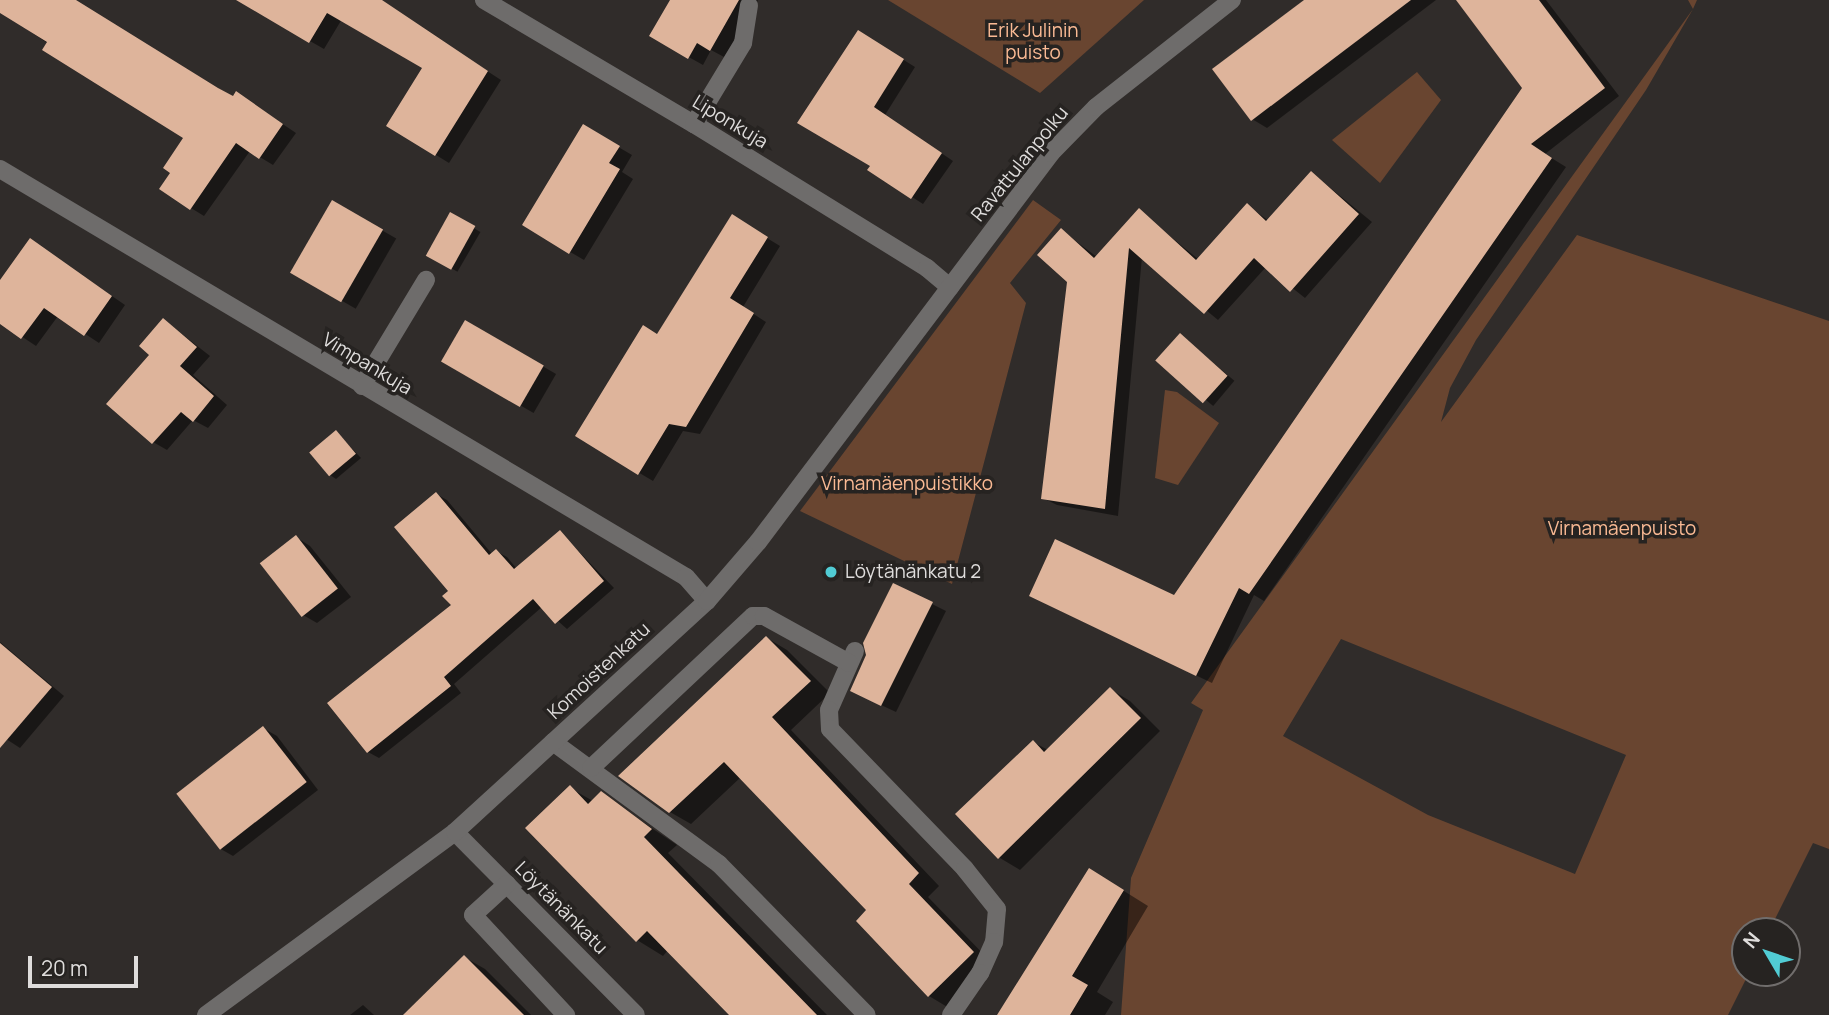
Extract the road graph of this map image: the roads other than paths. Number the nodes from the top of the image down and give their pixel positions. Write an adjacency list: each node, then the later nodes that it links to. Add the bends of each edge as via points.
1 (484, 0): 4 (street, Liponkuja)
2 (1231, 0): 7 (street, Ravattulanpolku, via 1077,124)
3 (749, 5): 4 (street, via 743,43)
4 (694, 124): 7 (street, Liponkuja, via 927,268)
5 (0, 169): 8 (street, Vimpankuja)
6 (426, 280): 8 (street)
7 (950, 287): 9 (street, Komoistenkatu, via 758,542)
8 (362, 386): 9 (street, Vimpankuja, via 685,578)
9 (707, 601): 10 (street, Komoistenkatu)
10 (553, 742): 11 (street); 12 (street, Komoistenkatu)
11 (591, 768): 17 (street, via 634,805 719,864); 18 (street, via 753,616 764,616 852,657 829,710 830,729 965,869 997,909 994,942)
12 (455, 832): 13 (street, Löytänänkatu); 14 (street, Komoistenkatu)
13 (507, 884): 15 (street, via 473,915); 16 (street, Löytänänkatu)
14 (206, 1015)
15 (566, 1015)
16 (636, 1015)
17 (867, 1015)
18 (951, 1015)

